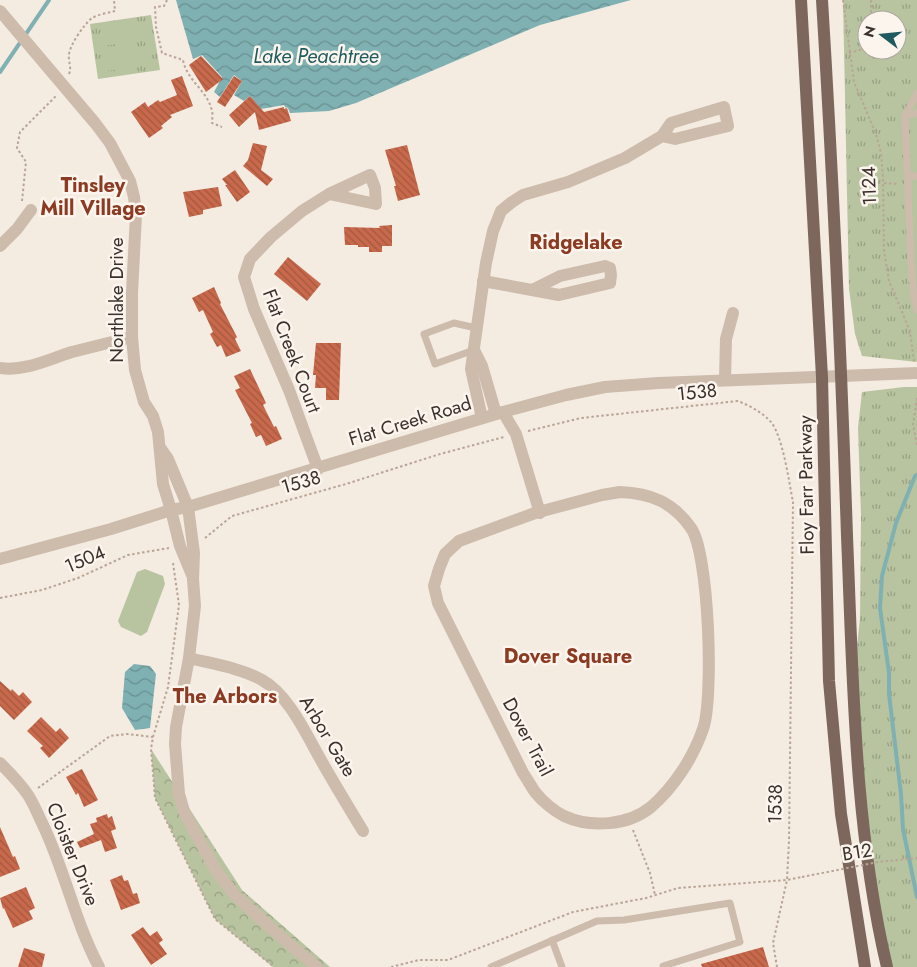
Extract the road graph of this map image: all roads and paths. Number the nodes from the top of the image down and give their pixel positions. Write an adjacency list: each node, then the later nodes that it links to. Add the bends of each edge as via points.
1 (167, 0): 11 (path, via 164,6 155,7 162,53 183,60 185,71 207,99 212,123)
2 (800, 0): 30 (main road, Floy Farr Parkway)
3 (822, 0): 29 (main road, Floy Farr Parkway)
4 (843, 0): 7 (path, 1124)
5 (4, 16): 25 (street, Northlake Drive, via 110,143 130,181 136,215)
6 (857, 51): 7 (path)
7 (849, 52): 15 (path, 1124, via 854,82 876,134)
8 (917, 93): 10 (lane)
9 (917, 113): 10 (lane)
10 (906, 116): 14 (lane)
11 (222, 127)
12 (662, 136): 12 (street, via 670,123 724,107 728,126 675,139); 19 (street, via 592,174 523,195 512,202 502,211 493,231)
13 (917, 176): 14 (lane)
14 (908, 180): 15 (path); 20 (lane)
15 (884, 184): 28 (path, 1124, via 884,251 889,281 910,331)
16 (329, 194): 38 (street, Flat Creek Court, via 271,237 250,259 244,277)
17 (31, 210): 18 (street)
18 (0, 246)
19 (483, 281): 21 (street); 24 (street)
20 (915, 282): 22 (lane)
21 (532, 290): 21 (street, via 559,296 610,282 610,268 605,266 560,276)
22 (917, 310)
23 (733, 313): 31 (street, via 726,339)
24 (476, 328): 26 (street); 26 (lane, via 454,323 424,334 435,364)
25 (132, 337): 27 (street, via 34,365); 37 (street, Northlake Drive, via 138,386 153,416)
26 (474, 350): 33 (street); 34 (street, via 471,369)
27 (0, 368)
28 (917, 373): 29 (street, Flat Creek Road)
29 (841, 376): 30 (street, Flat Creek Road); 62 (main road, Floy Farr Parkway, via 855,722 865,836)
30 (822, 377): 31 (street, Flat Creek Road); 61 (main road, Floy Farr Parkway, via 829,681 841,814)
31 (725, 380): 33 (street, Flat Creek Road, via 605,387)
32 (917, 398): 36 (path, via 914,425)
33 (499, 413): 34 (street, Flat Creek Road); 35 (street)
34 (482, 418): 38 (street, Flat Creek Road)
35 (516, 434): 41 (street); 42 (path, 1538, via 232,516 206,537); 60 (path, 1538, via 581,418 738,401 754,407 772,423 783,450 793,502 788,880 773,943)
36 (917, 445)
37 (161, 449): 39 (street, Northlake Drive, via 168,458); 40 (street, Northlake Drive, via 163,484)
38 (318, 469): 39 (street, Flat Creek Road)
39 (188, 507): 40 (street, Flat Creek Road); 42 (street, Northlake Drive)
40 (171, 510): 42 (street, Northlake Drive); 43 (street, Flat Creek Road)
41 (540, 512): 49 (street, Dover Trail, via 459,541 445,554 439,569 434,586 438,603 523,773 536,792 564,816 582,822 600,824); 49 (street, Dover Trail, via 602,495 637,493 654,497 681,515 698,542 703,563 709,669 704,728 670,788 649,808)
42 (187, 544): 44 (path, 1504, via 128,555 78,578 42,590); 45 (street, Northlake Drive, via 195,606)
43 (0, 559)
44 (0, 598)
45 (189, 658): 50 (street, Arbor Gate, via 246,673 273,688 299,723); 57 (street, Northlake Drive, via 175,744 179,794 184,811 217,872 234,894)
46 (153, 737): 48 (path, via 110,736)
47 (0, 763): 48 (street, Cloister Drive)
48 (28, 796): 56 (street, Cloister Drive, via 57,855)
49 (628, 818): 53 (path, via 642,849)
50 (363, 831)
51 (917, 858): 52 (path, B12, bridge)
52 (802, 877)
53 (655, 895)
54 (552, 940): 55 (lane, via 597,921 624,920 730,903 740,942); 58 (lane); 59 (lane)
55 (663, 966)
56 (99, 967)
57 (316, 967)
58 (491, 967)
59 (562, 967)
60 (777, 967)
61 (865, 967)
62 (887, 967)

